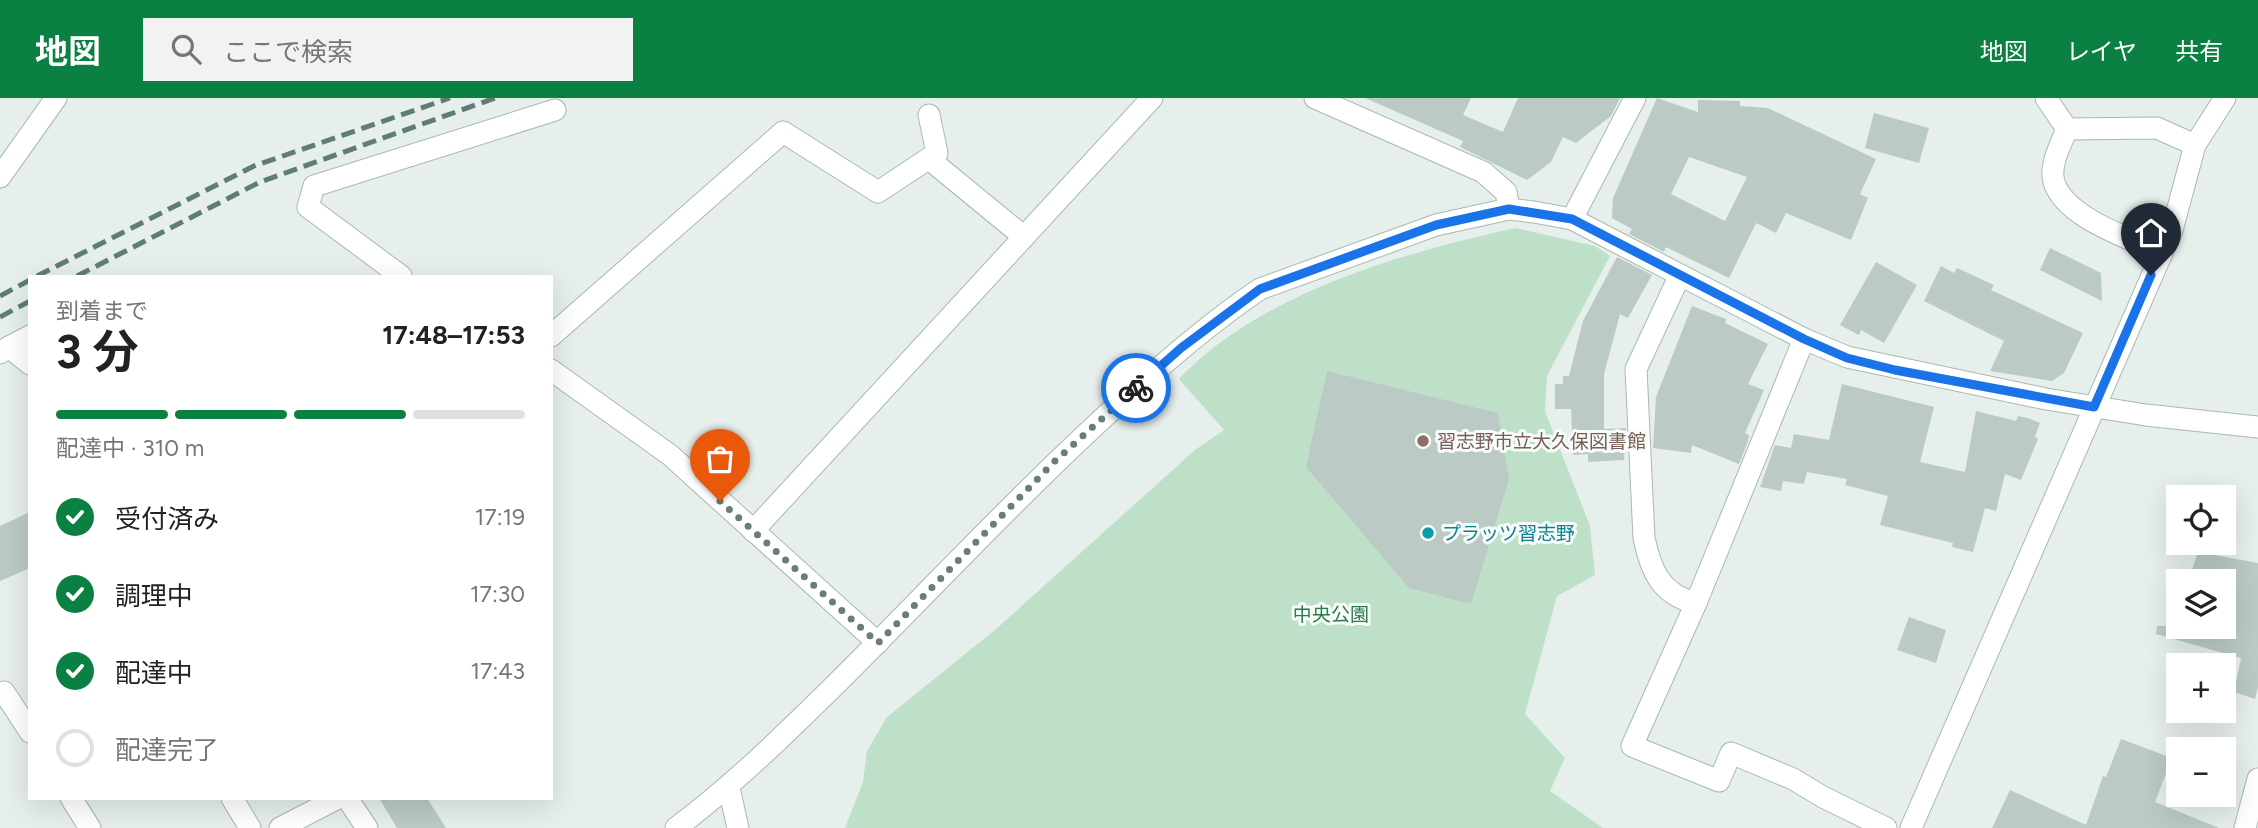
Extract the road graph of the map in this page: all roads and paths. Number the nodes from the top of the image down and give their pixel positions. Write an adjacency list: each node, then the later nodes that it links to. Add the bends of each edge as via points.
1 (56, 98): 12 (street)
2 (1152, 98): 15 (street)
3 (1315, 98): 13 (street, via 1483,172 1506,192)
4 (1635, 98): 14 (street)
5 (2046, 98): 9 (street)
6 (2225, 98): 10 (street)
7 (555, 110): 17 (street, via 314,186 308,207)
8 (929, 115): 11 (street, via 937,153)
9 (2067, 129): 10 (street, via 2157,128); 16 (street, via 2054,164 2054,181 2062,196 2074,211)
10 (2195, 145): 16 (street, via 2183,195)
11 (929, 159): 15 (street); 19 (street, via 878,192 783,132)
12 (0, 177)
13 (1509, 209): 14 (street); 29 (street, via 1436,225 1260,289 1243,300 1181,348 1055,461)
14 (1572, 219): 18 (street)
15 (1024, 237): 27 (street)
16 (2161, 253): 25 (street)
17 (400, 275)
18 (1681, 275): 21 (street); 28 (street, via 1642,353 1635,382 1644,538 1652,572 1679,599)
19 (553, 334)
20 (28, 337): 22 (street)
21 (1804, 339): 25 (street, via 1847,358 1895,370); 28 (street)
22 (5, 350): 23 (street)
23 (28, 363)
24 (553, 371): 27 (street, via 670,455)
25 (2094, 407): 26 (street); 45 (street)
26 (2258, 427)
27 (753, 531): 29 (street)
28 (1696, 603): 44 (street, via 1632,746 1719,781 1731,753 1793,779)
29 (878, 643): 33 (street)
30 (0, 694): 31 (street, via 4,691)
31 (28, 729)
32 (2258, 779): 46 (street)
33 (729, 788): 42 (street); 43 (street)
34 (72, 800): 38 (street)
35 (233, 800): 39 (street)
36 (334, 800): 40 (street)
37 (348, 800): 41 (street)
38 (90, 828)
39 (250, 828)
40 (280, 828)
41 (367, 828)
42 (676, 828)
43 (738, 828)
44 (1886, 828)
45 (1911, 828)
46 (2245, 828)

